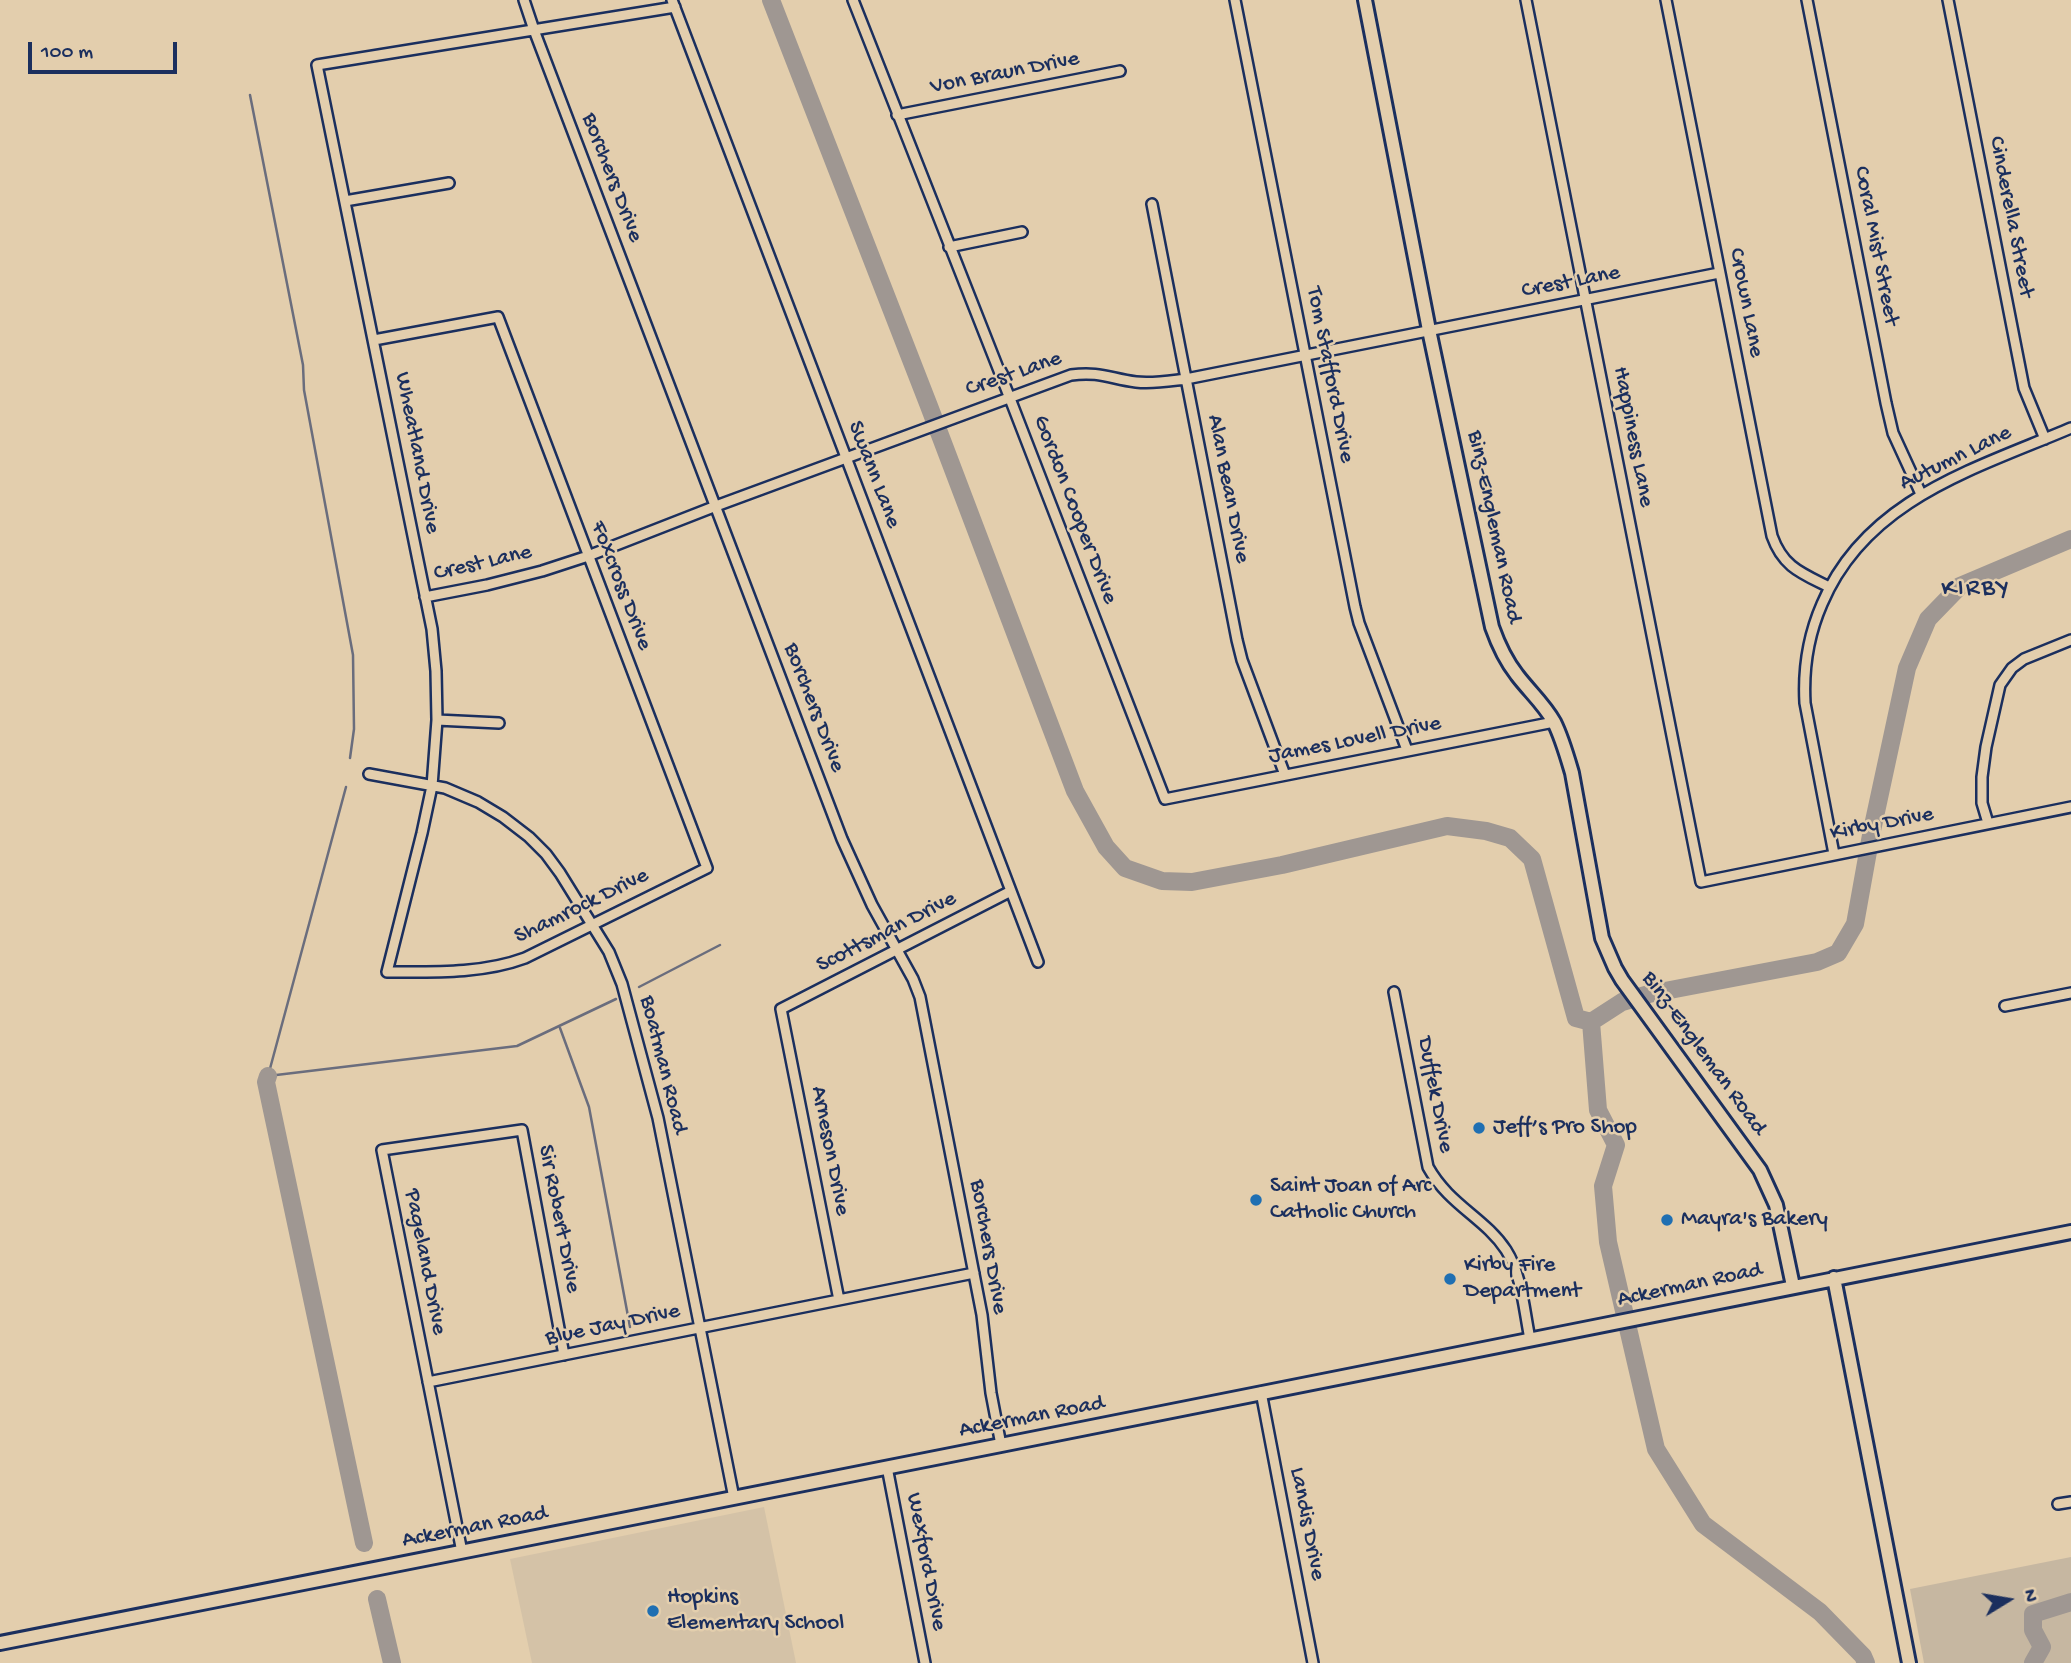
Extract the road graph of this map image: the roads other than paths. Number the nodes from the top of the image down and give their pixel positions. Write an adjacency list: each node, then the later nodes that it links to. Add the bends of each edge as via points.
1 (524, 0): 10 (street, Borchers Drive)
2 (853, 0): 12 (street, Gordon Cooper Drive)
3 (1236, 0): 22 (street, Tom Stafford Drive)
4 (1365, 0): 20 (street, Binz-Engleman Road)
5 (1526, 0): 19 (street, Happiness Lane)
6 (1666, 0): 18 (street, Crown Lane)
7 (1807, 0): 28 (street, Coral Mist Street, via 1886,403 1893,433)
8 (1948, 0): 26 (street, Cinderella Street, via 2024,388)
9 (674, 4): 10 (street); 27 (street, Swann Lane)
10 (534, 30): 14 (street, Wheatland Drive, via 317,65); 29 (street, Borchers Drive)
11 (1120, 71): 12 (street, Von Braun Drive)
12 (897, 115): 17 (street, Gordon Cooper Drive)
13 (449, 183): 14 (street)
14 (345, 201): 21 (street, Wheatland Drive)
15 (1152, 204): 23 (street, Alan Bean Drive)
16 (1022, 233): 17 (street)
17 (949, 247): 24 (street, Gordon Cooper Drive)
18 (1719, 273): 19 (street, Crest Lane); 31 (street, Crown Lane, via 1777,551 1787,563)
19 (1585, 300): 20 (street, Crest Lane); 46 (street, Happiness Lane)
20 (1429, 330): 22 (street, Crest Lane); 35 (street, Binz-Engleman Road, via 1492,627 1506,659)
21 (374, 340): 30 (street, Foxcross Drive, via 498,317); 32 (street, Wheatland Drive)
22 (1305, 354): 23 (street, Crest Lane); 37 (street, Tom Stafford Drive, via 1359,623)
23 (1186, 379): 24 (street, Crest Lane, via 1133,382 1081,373); 39 (street, Alan Bean Drive, via 1237,640)
24 (1009, 396): 27 (street, Crest Lane); 41 (street, Gordon Cooper Drive)
25 (2071, 428): 26 (street, Autumn Lane)
26 (2045, 439): 28 (street, Autumn Lane)
27 (846, 458): 29 (street, Crest Lane); 47 (street, Swann Lane)
28 (1921, 494): 31 (street, Autumn Lane, via 1861,540)
29 (716, 506): 30 (street, Crest Lane); 49 (street, Borchers Drive, via 842,839)
30 (588, 556): 32 (street, Crest Lane); 45 (street, Foxcross Drive)
31 (1829, 587): 44 (street, Autumn Lane, via 1808,642 1804,682)
32 (425, 597): 34 (street, Wheatland Drive, via 432,629)
33 (2071, 640): 43 (street, via 2024,659 2000,685 1982,777)
34 (437, 720): 36 (street); 40 (street, Wheatland Drive)
35 (1554, 722): 37 (street, James Lovell Drive); 60 (street, Binz-Engleman Road, via 1572,773 1602,938 1622,980 1760,1170 1776,1205)
36 (499, 723)
37 (1407, 750): 39 (street, James Lovell Drive)
38 (369, 774): 40 (street, Boatman Road)
39 (1285, 775): 41 (street, James Lovell Drive)
40 (432, 786): 48 (street, Boatman Road, via 478,802 529,836 560,873); 51 (street, Wheatland Drive)
41 (1165, 799)
42 (2071, 807): 43 (street, Kirby Drive)
43 (1987, 823): 44 (street, Kirby Drive)
44 (1839, 853): 46 (street, Kirby Drive)
45 (707, 868): 48 (street, Shamrock Drive)
46 (1701, 882)
47 (1010, 891): 49 (street, Scottsman Drive); 50 (street, Swann Lane)
48 (592, 924): 51 (street, Shamrock Drive, via 512,963); 62 (street, Boatman Road, via 616,968 646,1069)
49 (896, 951): 55 (street, Scottsman Drive); 58 (street, Borchers Drive, via 920,997)
50 (1038, 962)
51 (387, 972)
52 (1394, 992): 63 (street, Duffek Drive, via 1428,1167 1448,1196 1505,1249 1518,1279)
53 (2071, 993): 54 (street)
54 (2005, 1006)
55 (781, 1009): 61 (street, Arneson Drive)
56 (522, 1130): 64 (street, Sir Robert Drive); 65 (street, Pageland Drive, via 382,1150)
57 (2071, 1231): 59 (street, Ackerman Road)
58 (974, 1273): 61 (street, Blue Jay Drive); 67 (street, Borchers Drive)
59 (1834, 1278): 60 (street, Ackerman Road); 76 (street)
60 (1793, 1286): 63 (street, Ackerman Road)
61 (839, 1300): 62 (street, Blue Jay Drive)
62 (701, 1327): 64 (street, Blue Jay Drive); 69 (street, Boatman Road)
63 (1530, 1339): 66 (street, Ackerman Road)
64 (564, 1355): 65 (street, Blue Jay Drive)
65 (428, 1382): 72 (street)
66 (1261, 1392): 67 (street, Ackerman Road); 75 (street, Landis Drive)
67 (1001, 1446): 68 (street, Ackerman Road)
68 (887, 1467): 69 (street, Ackerman Road); 74 (street, Wexford Drive)
69 (734, 1498): 72 (street, Ackerman Road)
70 (2071, 1502): 71 (street)
71 (2058, 1504)
72 (462, 1552): 73 (street, Ackerman Road)
73 (0, 1643)
74 (925, 1663)
75 (1313, 1663)
76 (1909, 1663)

